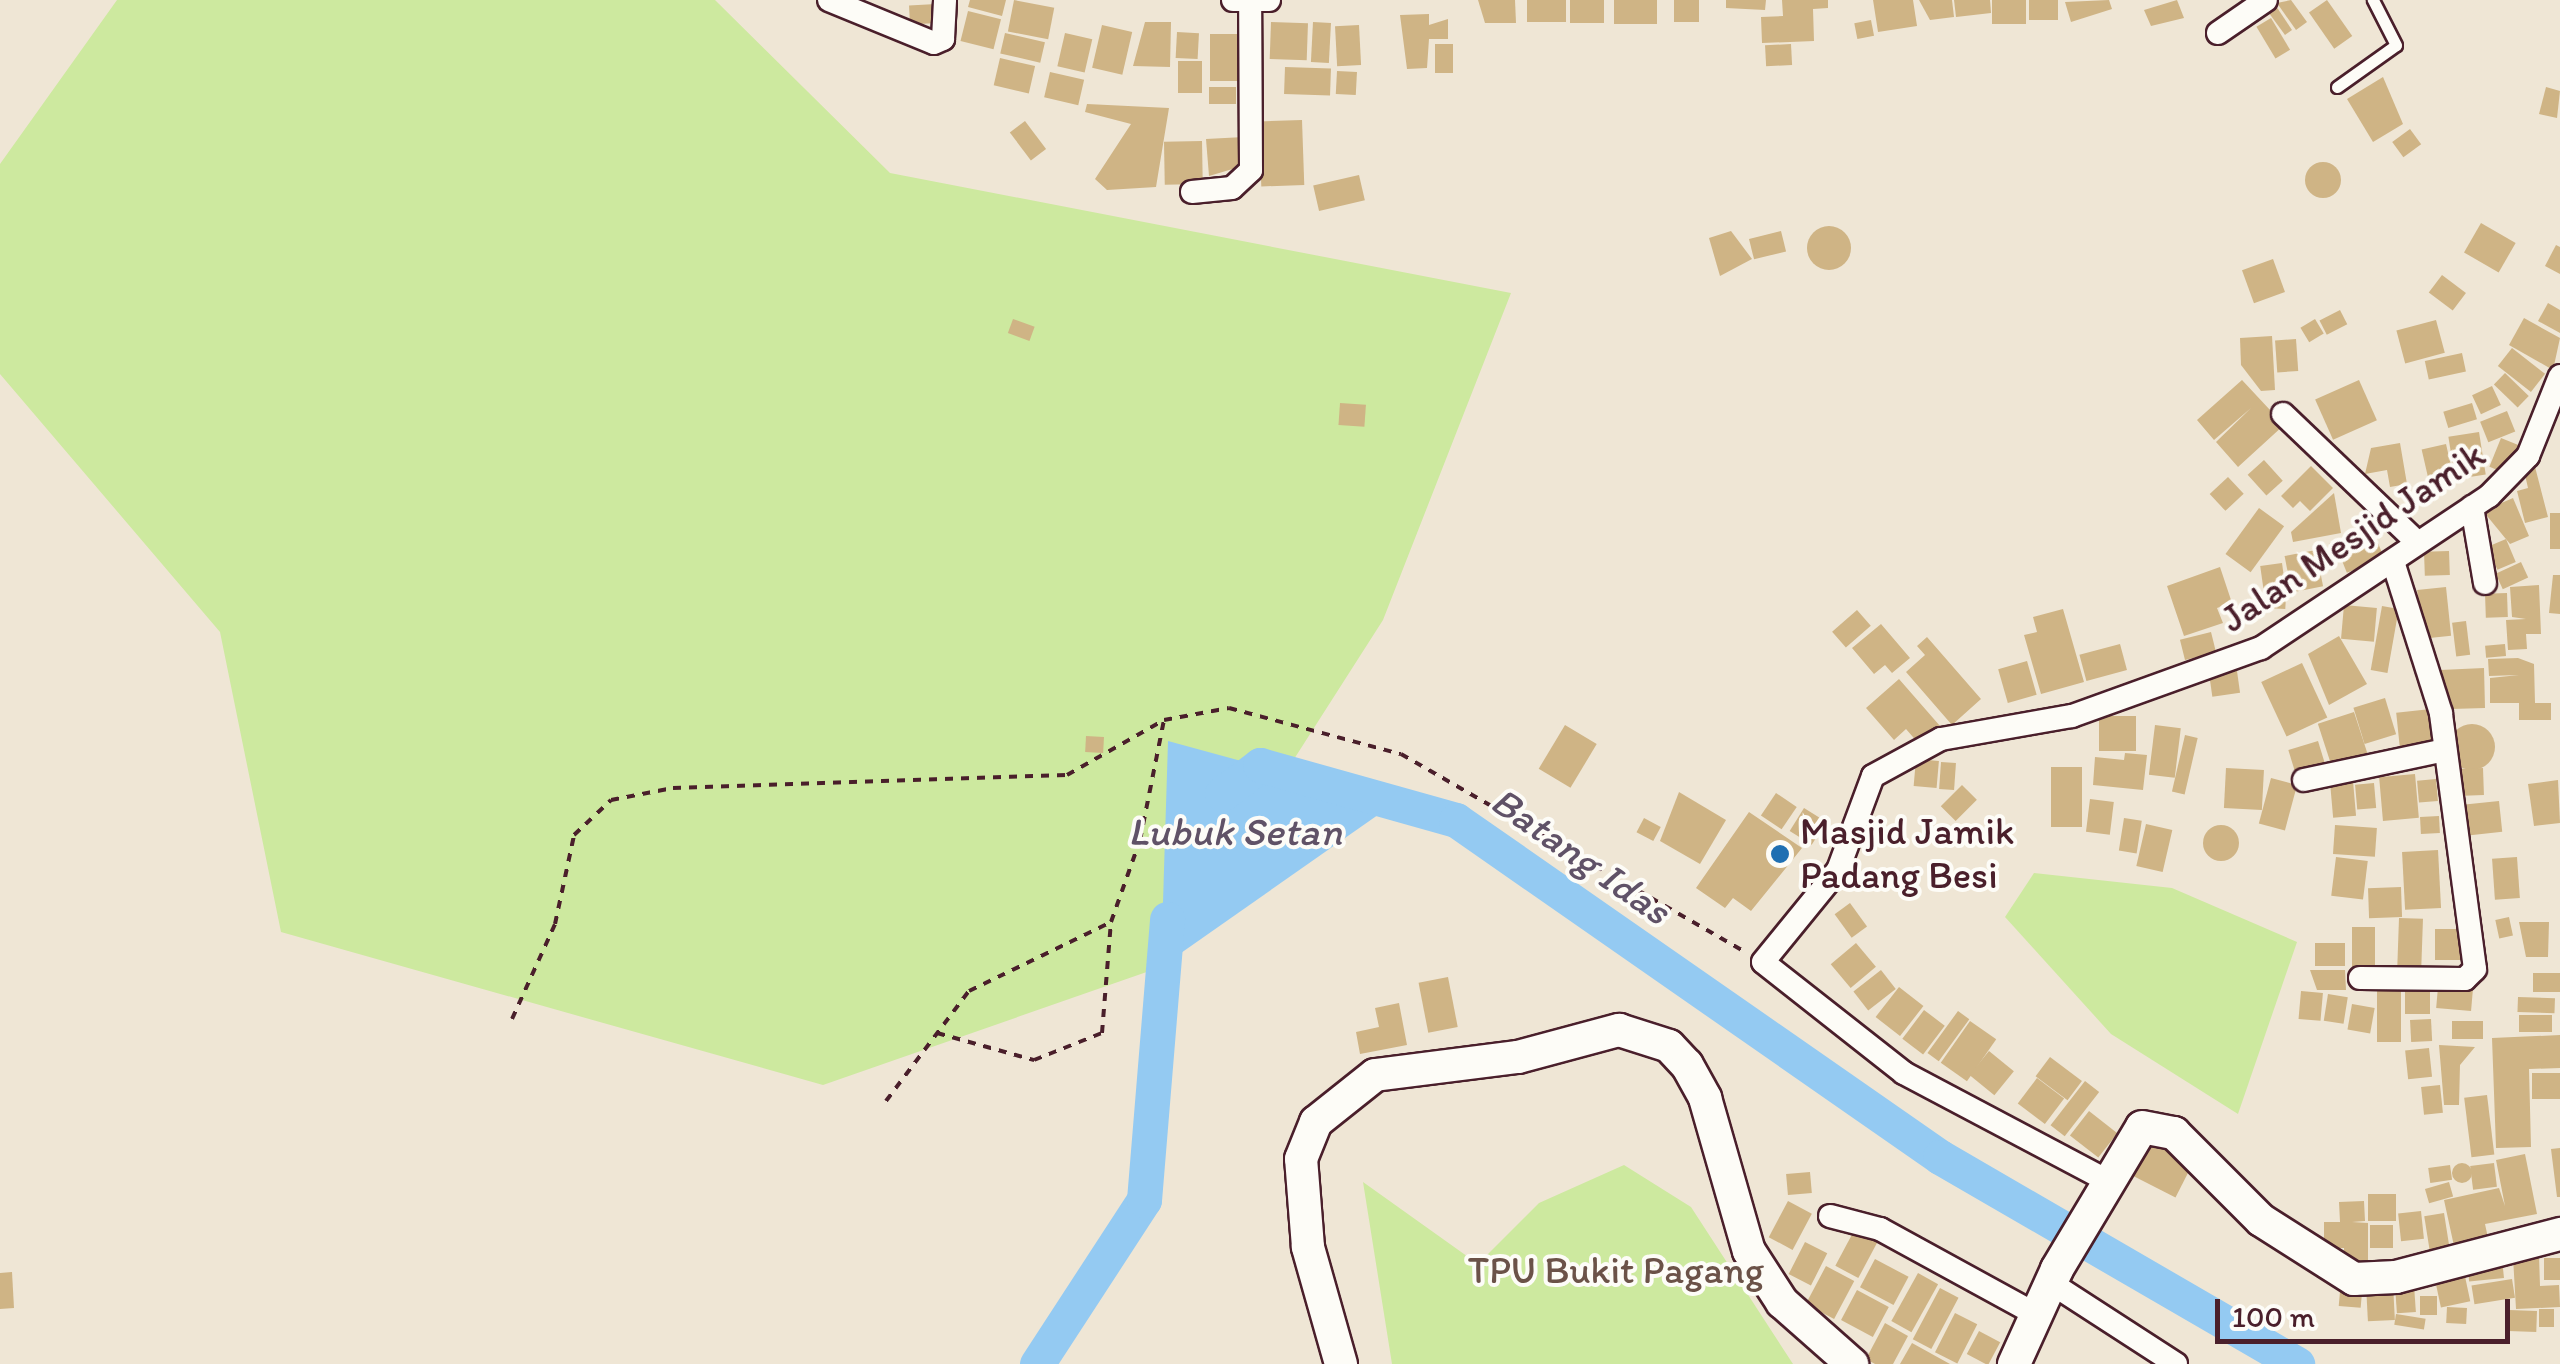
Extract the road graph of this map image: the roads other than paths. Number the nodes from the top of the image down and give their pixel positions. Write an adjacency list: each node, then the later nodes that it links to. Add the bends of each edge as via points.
1 (829, 0): 2 (street, via 934,43 943,39)
2 (945, 0)
3 (1232, 0): 4 (street)
4 (1250, 0): 5 (street); 10 (street, via 1251,170 1232,188)
5 (1269, 0)
6 (2266, 0): 8 (street)
7 (2374, 0): 9 (lane, via 2393,51)
8 (2218, 33)
9 (2337, 87)
10 (1192, 192)
11 (2560, 376): 13 (street, Jalan Mesjid Jamik, via 2528,456)
12 (2283, 414): 14 (street)
13 (2472, 508): 14 (street, Jalan Mesjid Jamik); 16 (street)
14 (2416, 541): 15 (street, Jalan Mesjid Jamik)
15 (2392, 562): 17 (street); 20 (street, Jalan Mesjid Jamik, via 2236,659 2072,716 1970,729 1904,756 1873,776 1838,870 1763,962 1904,1073)
16 (2485, 583)
17 (2444, 750): 18 (street, via 2332,767); 19 (street, via 2474,969 2465,979)
18 (2304, 780)
19 (2360, 978)
20 (2104, 1184): 22 (street, via 2131,1135 2160,1124 2261,1220 2354,1278 2396,1277); 23 (street)
21 (1830, 1216): 24 (street, via 1880,1229)
22 (2560, 1234)
23 (2054, 1276): 24 (street); 28 (street)
24 (2039, 1316): 27 (street)
25 (1341, 1364): 26 (street, via 1308,1248 1302,1159 1328,1110 1375,1074 1518,1057 1619,1030 1669,1046 1697,1080 1749,1251 1782,1302)
26 (1852, 1364)
27 (2014, 1364)
28 (2176, 1364)

